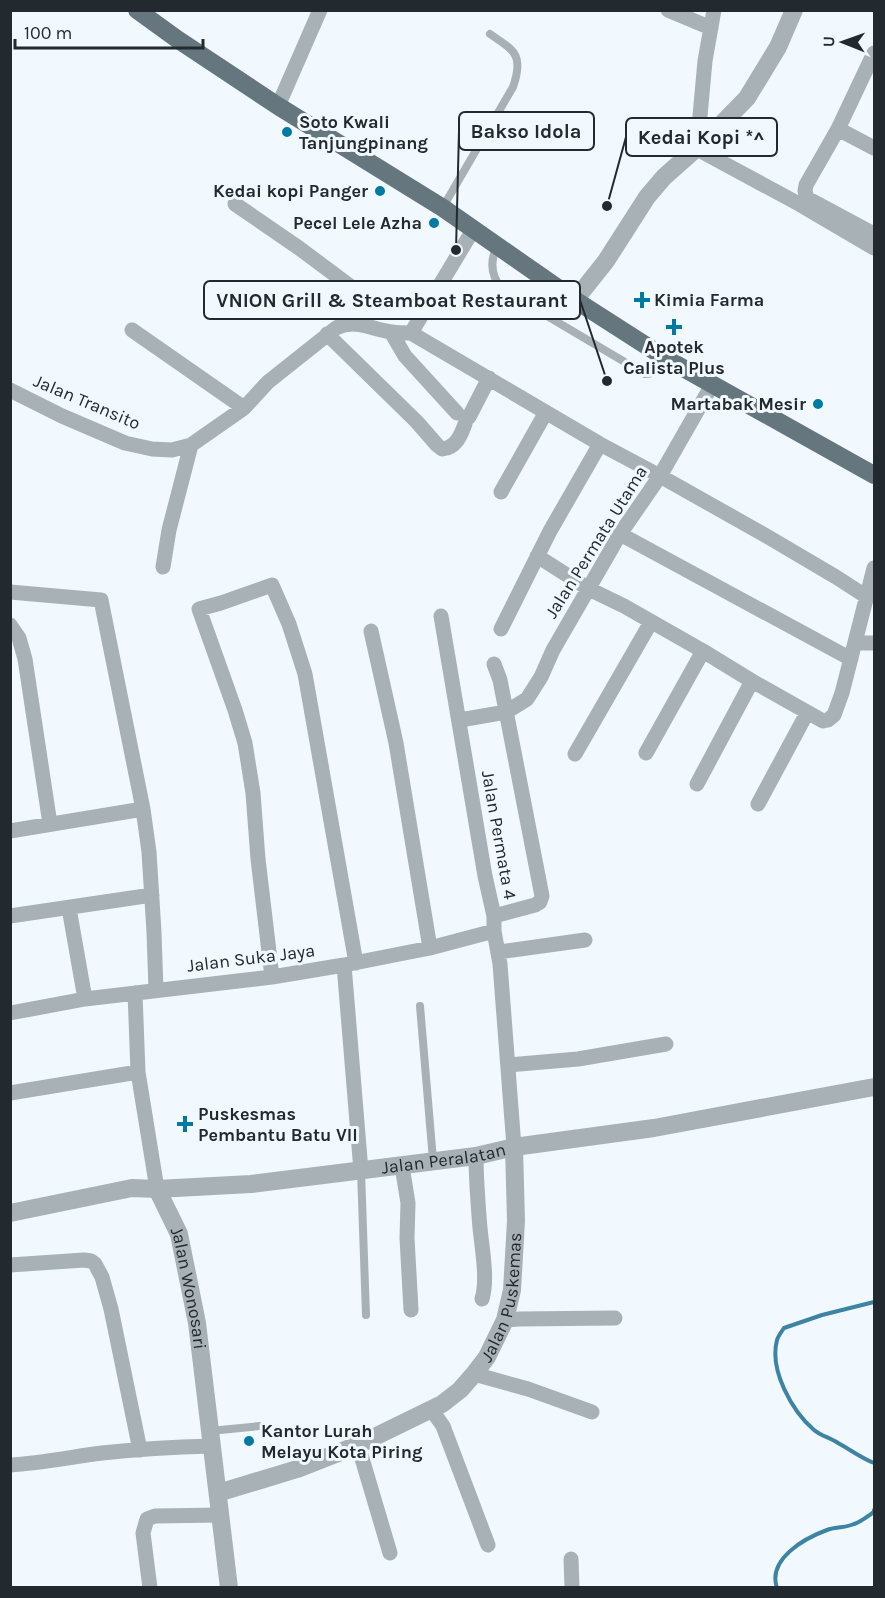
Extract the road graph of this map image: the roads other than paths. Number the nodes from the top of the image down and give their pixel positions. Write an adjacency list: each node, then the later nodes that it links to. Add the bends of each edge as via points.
1 (137, 10): 9 (main road)
2 (320, 10): 9 (street)
3 (668, 10): 6 (street)
4 (714, 10): 6 (street)
5 (794, 10): 12 (street, via 778,47 747,98)
6 (711, 28): 12 (street)
7 (490, 34): 14 (lane, via 512,49 518,73)
8 (873, 58): 10 (street)
9 (278, 106): 14 (main road)
10 (838, 129): 11 (street); 16 (street, via 805,195)
11 (874, 148)
12 (697, 149): 18 (street); 19 (street, via 647,197 606,261)
13 (235, 204): 20 (street, via 350,286)
14 (443, 208): 15 (main road)
15 (473, 230): 17 (main road); 23 (street)
16 (874, 234)
17 (497, 246): 19 (main road); 25 (lane, via 492,268 503,290 645,374 653,374)
18 (874, 248)
19 (575, 300): 25 (main road)
20 (345, 324): 22 (street); 24 (street, Jalan Transito)
21 (132, 330): 29 (street)
22 (391, 332): 23 (street); 31 (street, via 405,356)
23 (411, 333): 26 (street)
24 (327, 334): 29 (street, Jalan Transito); 31 (street, via 437,446 452,447 461,434)
25 (666, 359): 27 (main road)
26 (489, 378): 30 (street); 31 (street)
27 (712, 385): 34 (main road); 35 (street, Jalan Permata Utama)
28 (12, 394): 33 (street, Jalan Transito, via 125,442 165,450)
29 (244, 408): 33 (street, Jalan Transito)
30 (546, 412): 32 (street); 36 (street)
31 (464, 418)
32 (600, 444): 35 (street); 38 (street)
33 (191, 445): 39 (street)
34 (874, 475)
35 (660, 476): 37 (street, Jalan Permata Utama); 43 (street)
36 (501, 492)
37 (620, 534): 41 (street, Jalan Permata Utama); 52 (street)
38 (537, 556): 41 (street); 47 (street)
39 (163, 567)
40 (874, 568): 43 (street)
41 (589, 589): 45 (street); 55 (street, Jalan Permata Utama, via 526,699)
42 (10, 592): 62 (street, via 101,600)
43 (867, 597): 49 (street)
44 (441, 616): 57 (street, Jalan Permata 4)
45 (651, 622): 51 (street); 59 (street)
46 (10, 625): 63 (street, via 25,658)
47 (501, 629)
48 (371, 631): 70 (street, via 396,743)
49 (855, 643): 50 (street); 52 (street)
50 (874, 643)
51 (703, 651): 54 (street); 58 (street)
52 (850, 659): 56 (street, via 834,715 823,721)
53 (494, 664): 55 (street, Jalan Permata 4)
54 (752, 681): 56 (street); 60 (street)
55 (506, 712): 57 (street); 68 (street, Jalan Permata 4, via 542,896 535,905)
56 (807, 713): 61 (street)
57 (460, 720): 68 (street, Jalan Permata 4)
58 (646, 753)
59 (575, 754)
60 (697, 784)
61 (758, 804)
62 (143, 809): 63 (street); 65 (street)
63 (50, 824): 64 (street)
64 (10, 831)
65 (152, 895): 66 (street); 74 (street)
66 (69, 908): 67 (street); 76 (street)
67 (10, 916)
68 (494, 923): 70 (street, Jalan Suka Jaya); 71 (street, Jalan Puskemas)
69 (585, 940): 71 (street)
70 (430, 948): 72 (street, Jalan Suka Jaya)
71 (499, 952): 80 (street, Jalan Puskemas)
72 (350, 964): 73 (street, Jalan Suka Jaya); 73 (street, via 305,674 272,585 199,609 245,743); 88 (street)
73 (272, 977): 74 (street, Jalan Suka Jaya)
74 (156, 990): 75 (street, Jalan Suka Jaya)
75 (135, 993): 76 (street, Jalan Suka Jaya); 81 (street, Jalan Wonosari)
76 (85, 999): 78 (street, Jalan Suka Jaya)
77 (420, 1006): 86 (lane)
78 (10, 1013)
79 (666, 1044): 80 (street, via 578,1059)
80 (508, 1065): 84 (street, Jalan Puskemas)
81 (138, 1072): 83 (street); 89 (street, Jalan Wonosari)
82 (874, 1087): 84 (street, Jalan Peralatan, via 654,1128)
83 (10, 1093)
84 (514, 1148): 85 (street, Jalan Peralatan); 96 (street, Jalan Puskemas, via 514,1269)
85 (476, 1156): 86 (street, Jalan Peralatan); 92 (street, via 484,1271)
86 (434, 1162): 87 (street, Jalan Peralatan)
87 (402, 1166): 88 (street, Jalan Peralatan); 93 (street, via 408,1203)
88 (361, 1171): 89 (street, Jalan Peralatan, via 251,1184); 94 (lane)
89 (157, 1189): 90 (street, Jalan Peralatan, via 132,1188); 101 (street, Jalan Wonosari, via 179,1234 189,1280)
90 (10, 1213)
91 (10, 1265): 103 (street, via 84,1260 100,1270)
92 (482, 1299)
93 (411, 1310)
94 (366, 1315)
95 (615, 1318): 96 (street)
96 (504, 1320): 97 (street, Jalan Puskemas, via 487,1357)
97 (474, 1374): 98 (street, Jalan Puskemas, via 460,1390); 99 (street)
98 (431, 1409): 102 (street, Jalan Puskemas); 107 (street, via 443,1426)
99 (592, 1412)
100 (260, 1426): 101 (lane)
101 (211, 1438): 103 (street); 105 (street, Jalan Wonosari)
102 (358, 1445): 105 (street, Jalan Puskemas); 108 (street)
103 (140, 1449): 104 (street)
104 (10, 1465)
105 (218, 1492): 106 (street, Jalan Wonosari)
106 (221, 1515): 110 (street, via 147,1519 143,1533); 111 (street, Jalan Wonosari)
107 (488, 1545)
108 (390, 1553)
109 (571, 1559): 112 (street)
110 (150, 1587)
111 (229, 1587)
112 (572, 1587)

